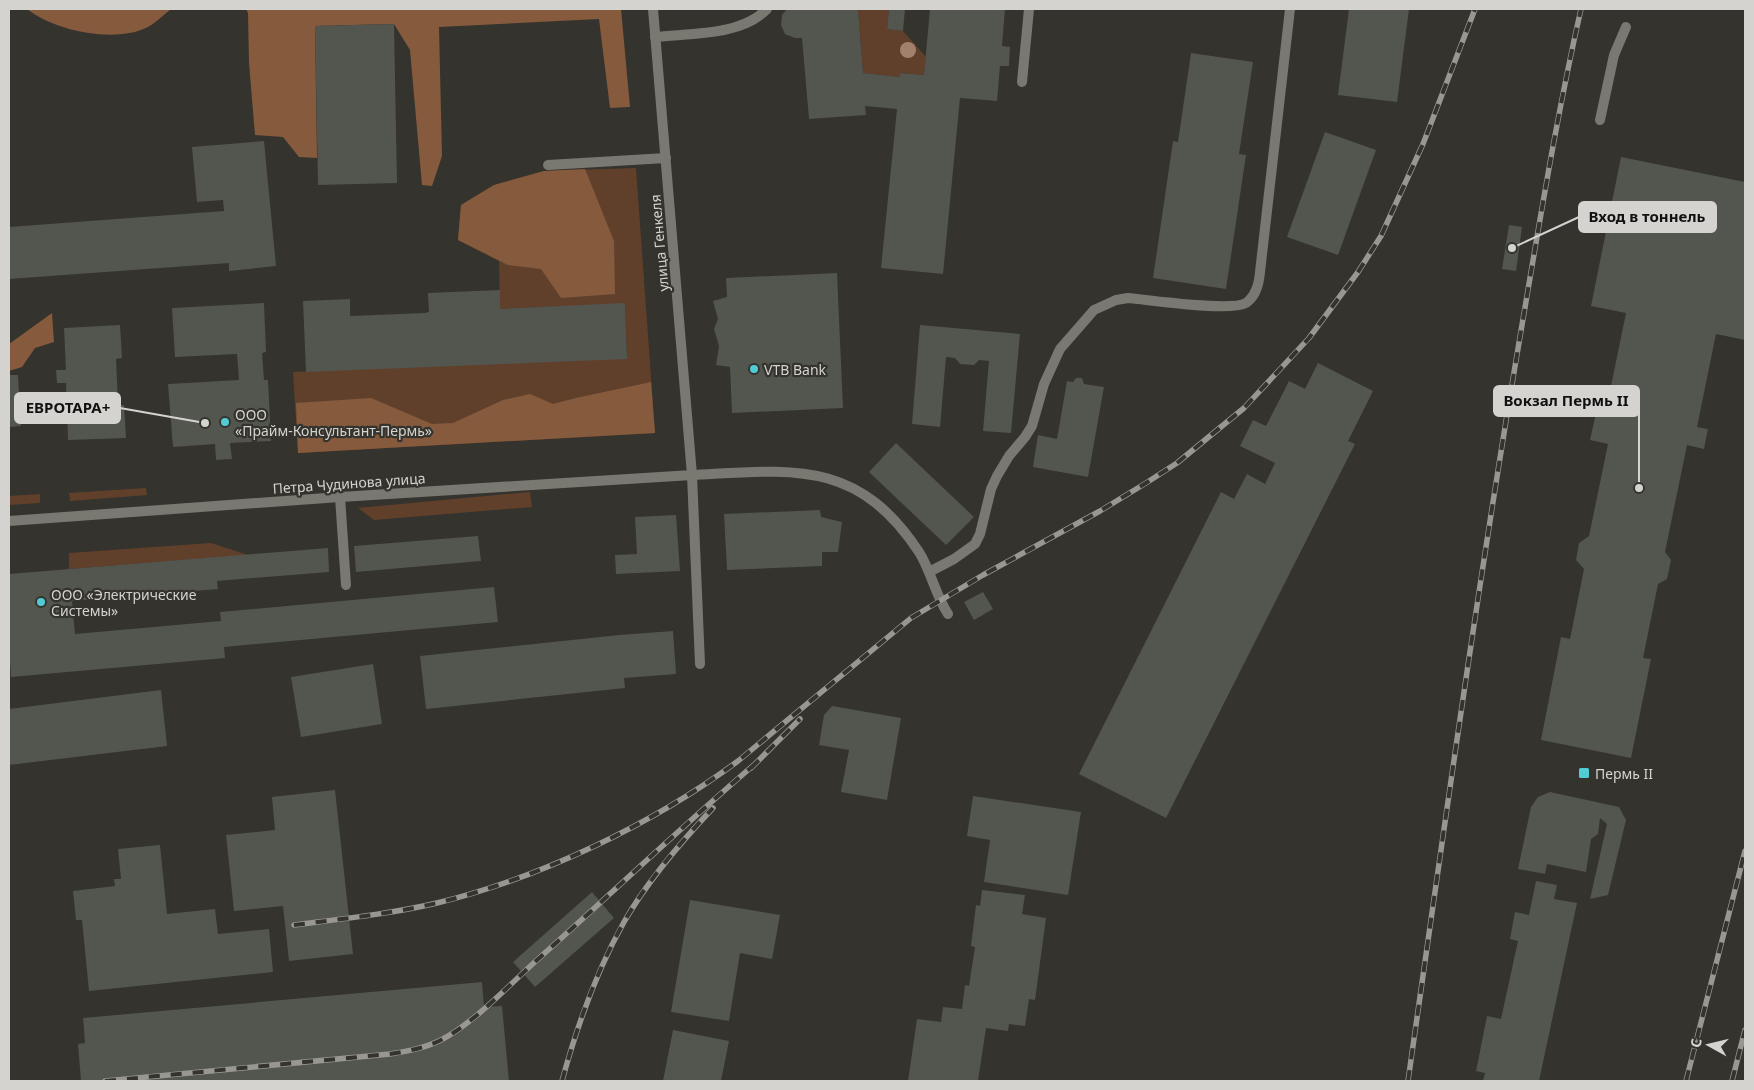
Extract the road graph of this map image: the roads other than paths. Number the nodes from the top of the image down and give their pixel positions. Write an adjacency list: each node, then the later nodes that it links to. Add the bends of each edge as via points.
1 (653, 9): 6 (street, улица Генкеля)
2 (767, 9): 6 (street, via 757,18 735,28)
3 (1029, 9): 7 (street)
4 (1290, 9): 14 (street, via 1256,292 1238,306 1128,298 1094,310 1068,338 1055,359 1032,426 1001,466 975,544)
5 (1626, 27): 8 (street, via 1614,55)
6 (655, 37): 9 (street, улица Генкеля)
7 (1022, 82)
8 (1600, 120)
9 (666, 158): 10 (street); 11 (street, улица Генкеля)
10 (548, 165)
11 (692, 474): 12 (street, Петра Чудинова улица); 14 (street, Петра Чудинова улица, via 776,471 838,481 857,489 891,516 920,554); 17 (street, улица Генкеля)
12 (340, 497): 13 (street, Петра Чудинова улица); 15 (street)
13 (9, 522)
14 (929, 572): 16 (street, Петра Чудинова улица)
15 (346, 585)
16 (948, 614)
17 (700, 664)

